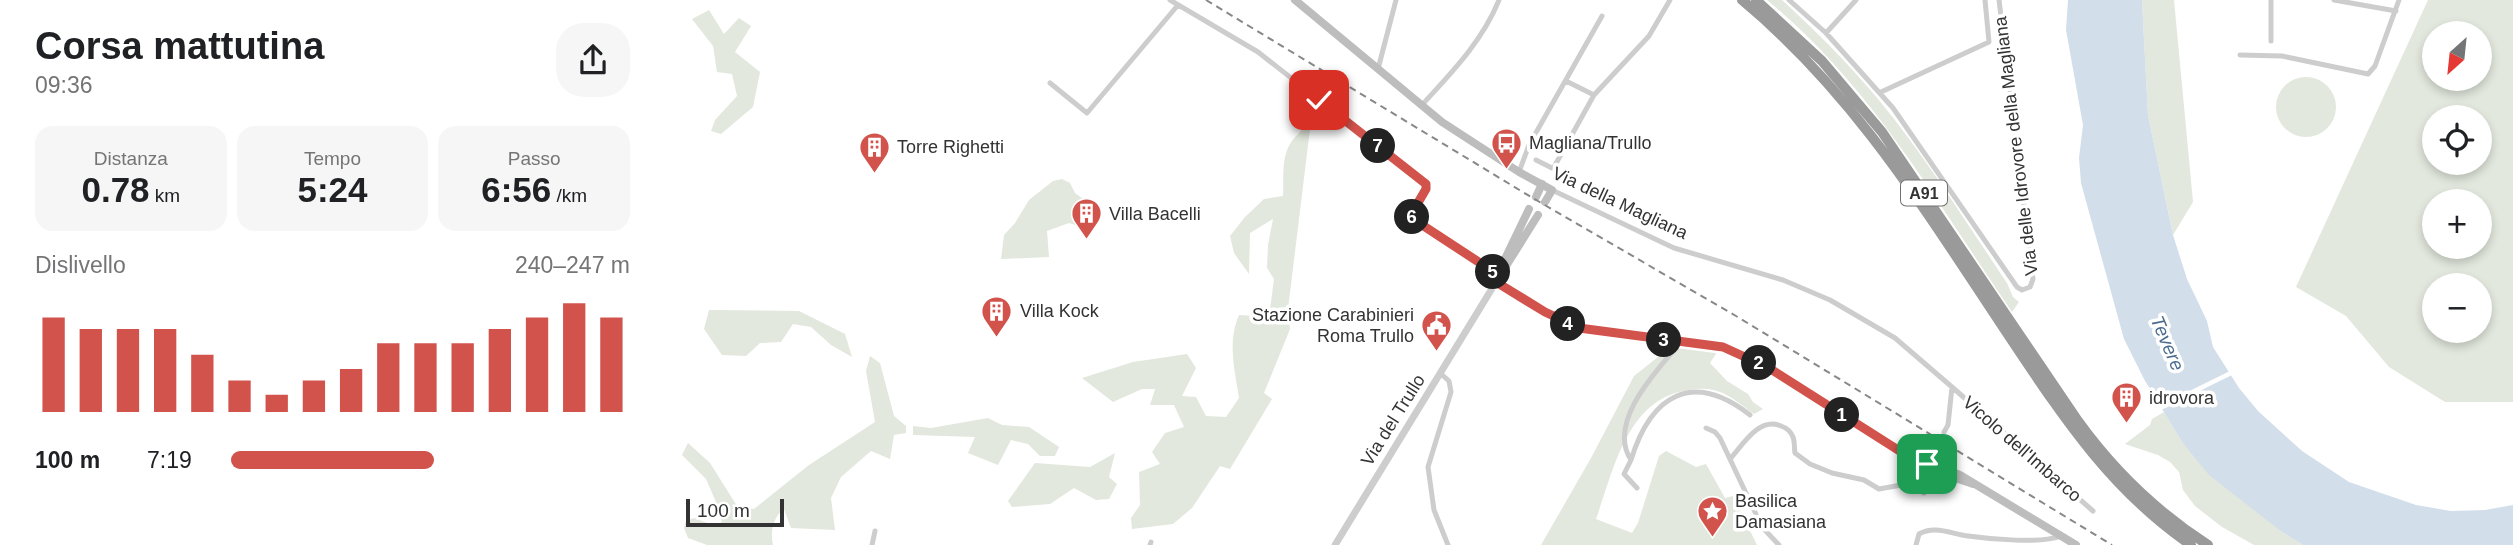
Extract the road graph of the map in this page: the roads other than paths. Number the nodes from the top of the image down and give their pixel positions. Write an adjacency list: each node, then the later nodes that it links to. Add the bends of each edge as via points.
1 (1170, 0): 15 (street)
2 (1295, 0): 21 (main road, Via della Magliana)
3 (1395, 0): 21 (street)
4 (1499, 0): 26 (street, via 1489,24 1464,59)
5 (1670, 0): 25 (street, via 1649,36)
6 (1742, 0): 46 (highway, A91, via 1810,62 1865,125 2070,427)
7 (1756, 0): 46 (highway, A91, via 1822,61 1876,124)
8 (1789, 0): 18 (street, Via delle Idrovore della Magliana)
9 (1856, 0): 18 (street)
10 (1985, 0): 24 (street, via 1989,43)
11 (1999, 0): 24 (street, Via delle Idrovore della Magliana, via 2033,279 2028,289 2017,287)
12 (2271, 0): 19 (street)
13 (2334, 0): 16 (street)
14 (2399, 0): 16 (street)
15 (1178, 5): 23 (street, via 1087,113); 35 (street, via 1258,52 1425,183 1413,219)
16 (2396, 11): 20 (street, via 2368,74 2282,57)
17 (1602, 16): 22 (street)
18 (1826, 33): 24 (street, Via delle Idrovore della Magliana)
19 (2271, 41)
20 (2240, 55)
21 (1378, 69): 26 (main road, Via della Magliana)
22 (1566, 81): 25 (street); 28 (street, via 1529,145)
23 (1050, 83)
24 (1881, 92)
25 (1594, 95): 27 (street, via 1554,167)
26 (1420, 106): 28 (main road, Via della Magliana)
27 (1536, 160)
28 (1519, 172): 29 (main road, Via della Magliana)
29 (1542, 184): 30 (main road, Via della Magliana); 31 (main road)
30 (1552, 190): 32 (main road); 38 (street, Via della Magliana, via 1674,248 1783,280 1830,300 1895,338)
31 (1536, 197)
32 (1545, 202)
33 (1529, 209): 35 (main road, Via del Trullo)
34 (1538, 215): 35 (main road, Via del Trullo)
35 (1498, 279): 36 (main road, via 1579,328); 37 (street, Via del Trullo)
36 (1681, 342): 43 (street, via 1639,393 1625,435 1624,447); 44 (main road, via 1727,348 1756,361)
37 (1440, 373): 53 (street, Via del Trullo); 54 (street, via 1449,381 1451,392 1428,467 1434,510)
38 (1952, 387): 41 (street); 49 (street, Vicolo dell'Imbarco)
39 (1750, 415): 43 (street, via 1713,393 1671,398 1646,423)
40 (1706, 428): 42 (street, via 1717,435)
41 (1944, 432)
42 (1730, 459): 47 (street, via 1753,432 1770,423 1790,431 1795,453 1809,464 1879,489); 55 (street, via 1762,527)
43 (1631, 460): 48 (street, via 1623,474)
44 (1915, 461): 45 (street); 51 (main road, via 1948,469)
45 (1910, 477): 47 (street); 47 (street, via 1928,484 1924,493)
46 (2118, 477): 58 (highway, A91, via 2143,508); 59 (highway, A91)
47 (1907, 484)
48 (1637, 488)
49 (2092, 510)
50 (875, 531): 52 (street)
51 (2061, 536): 56 (street, via 2049,540 1972,537 1930,530 1919,534); 57 (main road)
52 (872, 545)
53 (1335, 545)
54 (1448, 545)
55 (1779, 545)
56 (1916, 545)
57 (2075, 545)
58 (2191, 545)
59 (2209, 545)

